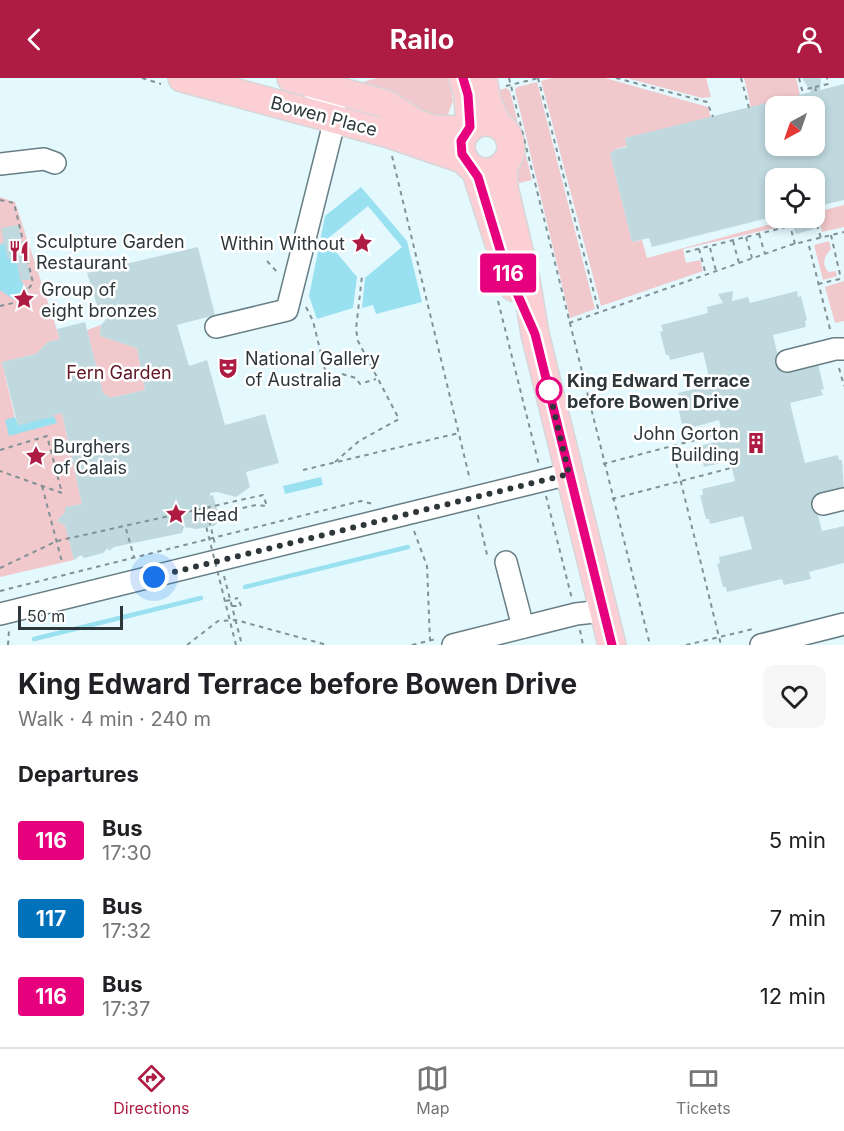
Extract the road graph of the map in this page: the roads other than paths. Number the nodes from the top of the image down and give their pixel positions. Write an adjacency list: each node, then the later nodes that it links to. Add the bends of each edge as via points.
1 (182, 78): 8 (main road, Bowen Place)
2 (463, 78): 7 (main road)
3 (293, 79): 5 (main road, Bowen Place); 8 (street, via 330,100 336,109)
4 (493, 82): 6 (main road, via 487,102)
5 (373, 100): 7 (main road, Bowen Place, via 433,129); 8 (street, via 349,105)
6 (498, 125): 7 (main road, via 481,122); 12 (main road, via 511,145)
7 (469, 128): 11 (main road, via 461,148)
8 (332, 131): 11 (main road, Bowen Place, via 445,152); 13 (street, via 287,310)
9 (55, 163): 10 (street, via 44,159)
10 (0, 164)
11 (470, 165): 12 (main road, via 487,172); 14 (main road, via 486,197 505,266)
12 (503, 165): 14 (main road, via 504,188)
13 (216, 327)
14 (535, 334): 17 (main road)
15 (839, 349): 16 (street)
16 (787, 361)
17 (569, 474): 21 (main road); 22 (street)
18 (844, 499): 19 (street)
19 (823, 504)
20 (498, 565): 24 (street)
21 (601, 600): 24 (street, via 576,614); 26 (main road)
22 (0, 615)
23 (844, 624): 27 (street)
24 (519, 634): 25 (street)
25 (453, 645)
26 (612, 645)
27 (761, 645)

